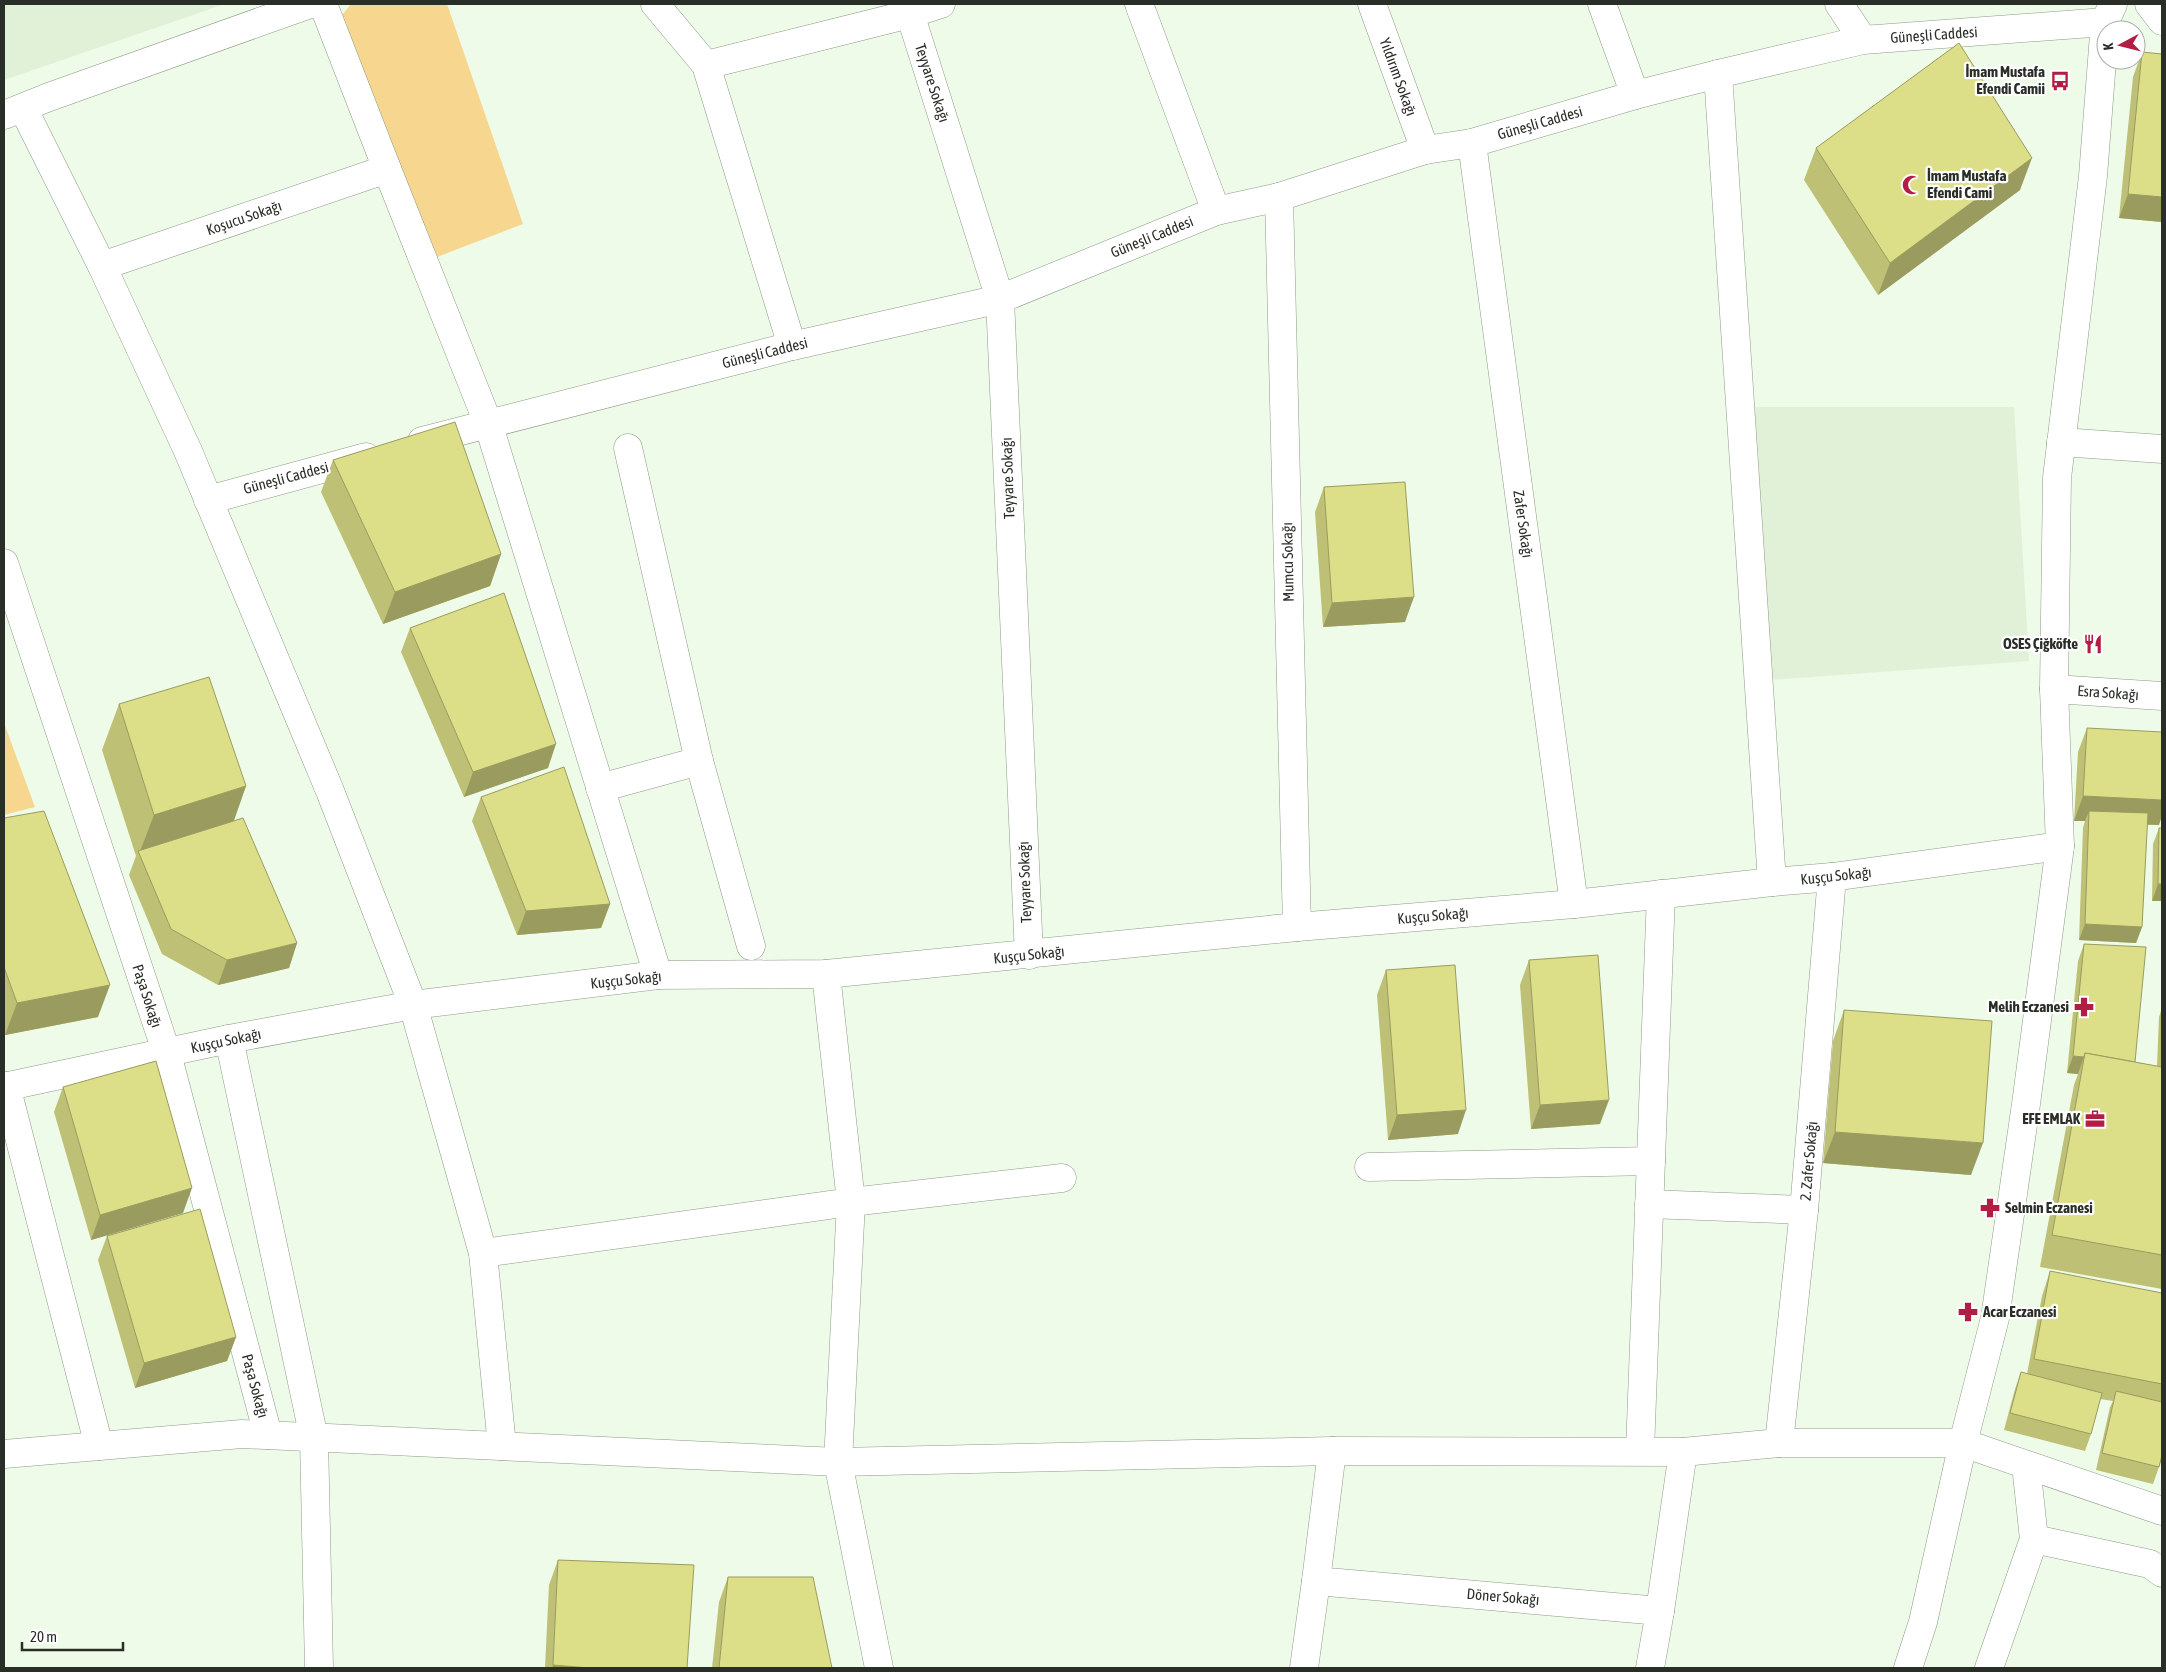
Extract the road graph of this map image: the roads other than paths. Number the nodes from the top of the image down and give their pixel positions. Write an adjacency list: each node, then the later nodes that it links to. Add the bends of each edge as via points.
1 (310, 4): 17 (street)
2 (324, 4): 20 (street)
3 (655, 4): 14 (street)
4 (941, 4): 10 (street)
5 (1139, 4): 22 (street)
6 (1372, 4): 19 (street, Yıldırım Sokağı)
7 (1602, 4): 16 (street)
8 (1838, 4): 13 (street)
9 (2149, 4): 12 (street)
10 (908, 9): 14 (street); 24 (street, Teyyare Sokağı)
11 (2109, 13): 13 (street, Güneşli Caddesi); 27 (street)
12 (2162, 21)
13 (1862, 40): 15 (street, Güneşli Caddesi)
14 (706, 65): 25 (street)
15 (1718, 74): 16 (street, Güneşli Caddesi); 38 (street)
16 (1635, 95): 18 (street, Güneşli Caddesi)
17 (13, 112): 23 (street)
18 (1472, 143): 19 (street, Güneşli Caddesi); 40 (street, Zafer Sokağı)
19 (1425, 150): 21 (street, Güneşli Caddesi)
20 (387, 170): 23 (street, Koşucu Sokağı); 26 (street)
21 (1279, 197): 22 (street, Güneşli Caddesi); 41 (street, Mumcu Sokağı)
22 (1216, 212): 24 (street, Güneşli Caddesi)
23 (102, 266): 30 (street)
24 (1000, 298): 25 (street, Güneşli Caddesi); 43 (street, Teyyare Sokağı)
25 (792, 346): 26 (street, Güneşli Caddesi)
26 (488, 423): 30 (street, Güneşli Caddesi); 35 (street)
27 (2061, 442): 29 (street); 32 (street, via 2057,478)
28 (628, 448): 34 (street)
29 (2162, 449)
30 (208, 500): 46 (street, via 330,791)
31 (4, 563): 48 (street, Paşa Sokağı)
32 (2054, 689): 33 (street, Esra Sokağı); 36 (street)
33 (2162, 696)
34 (699, 761): 35 (street); 42 (street)
35 (600, 788): 45 (street)
36 (2060, 846): 37 (street, Kuşçu Sokağı); 59 (street, via 1995,1318)
37 (1832, 877): 38 (street, Kuşçu Sokağı); 55 (street, 2. Zafer Sokağı)
38 (1772, 882): 39 (street, Kuşçu Sokağı)
39 (1661, 894): 40 (street, Kuşçu Sokağı); 50 (street)
40 (1574, 904): 41 (street, Kuşçu Sokağı)
41 (1297, 927): 43 (street, Kuşçu Sokağı)
42 (751, 946)
43 (1029, 955): 44 (street, Kuşçu Sokağı)
44 (826, 974): 45 (street, Kuşçu Sokağı); 53 (street)
45 (658, 975): 46 (street, Kuşçu Sokağı)
46 (413, 1005): 47 (street, Kuşçu Sokağı); 56 (street)
47 (228, 1039): 48 (street, Kuşçu Sokağı); 58 (street)
48 (167, 1054): 49 (street, Kuşçu Sokağı); 57 (street, Paşa Sokağı)
49 (5, 1086): 61 (street)
50 (1651, 1161): 51 (street); 54 (street)
51 (1369, 1167)
52 (1062, 1178): 53 (street)
53 (851, 1202): 56 (street); 67 (street)
54 (1649, 1204): 55 (street); 64 (street)
55 (1804, 1210): 60 (street, 2. Zafer Sokağı)
56 (483, 1253): 62 (street)
57 (268, 1435): 58 (street); 61 (street, via 242,1434)
58 (314, 1438): 62 (street); 74 (street)
59 (1963, 1442): 60 (street); 68 (street); 78 (street, via 1923,1622)
60 (1779, 1443): 65 (street)
61 (99, 1446): 66 (street)
62 (502, 1446): 67 (street)
63 (1332, 1451): 64 (street); 67 (street); 72 (street)
64 (1640, 1452): 65 (street)
65 (1682, 1452): 73 (street)
66 (4, 1454)
67 (838, 1462): 75 (street)
68 (2026, 1465): 69 (street); 70 (street)
69 (2162, 1510)
70 (2034, 1539): 71 (street, via 2150,1564); 79 (street)
71 (2162, 1573)
72 (1316, 1581): 73 (street, Döner Sokağı); 76 (street)
73 (1660, 1611): 77 (street)
74 (319, 1668)
75 (880, 1668)
76 (1304, 1668)
77 (1650, 1668)
78 (1908, 1668)
79 (1989, 1668)

